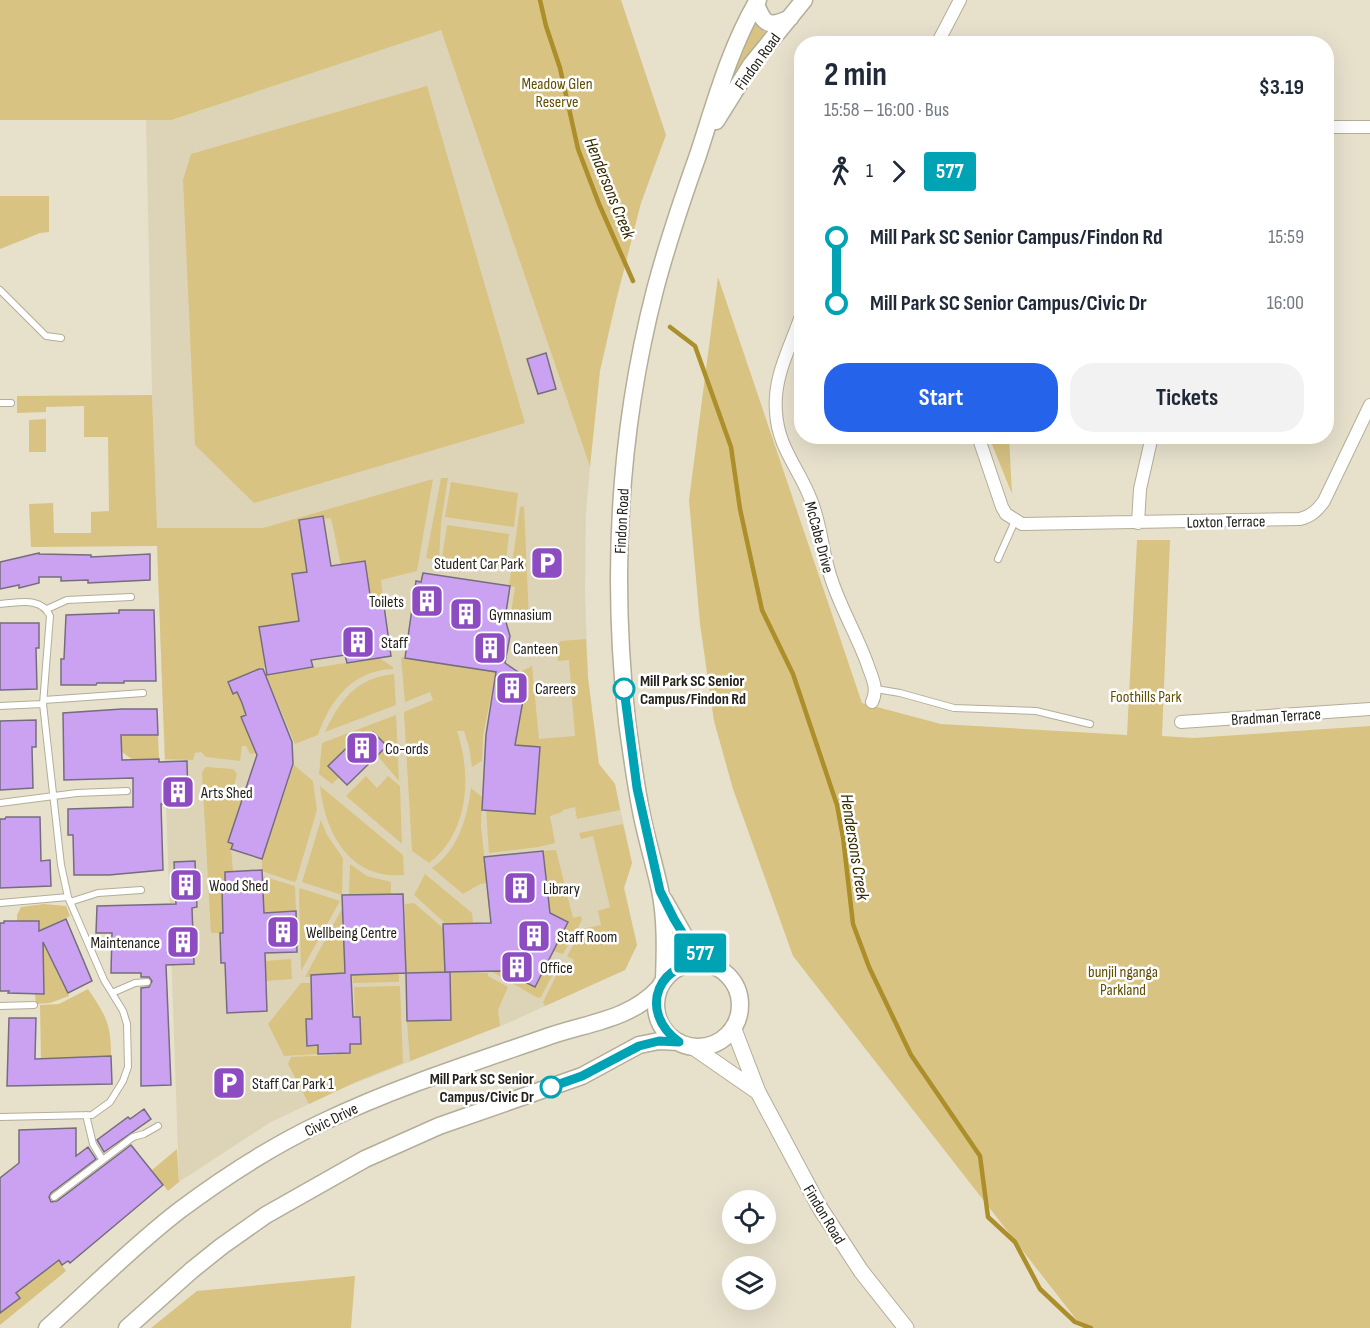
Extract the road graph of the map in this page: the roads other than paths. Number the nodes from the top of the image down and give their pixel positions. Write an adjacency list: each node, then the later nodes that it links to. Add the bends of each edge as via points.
1 (804, 0): 4 (main road, Findon Road)
2 (960, 0): 5 (street)
3 (757, 2): 4 (main road, via 765,22 778,23); 8 (main road, Findon Road, via 726,72)
4 (790, 17): 8 (main road, Findon Road, via 751,65)
5 (942, 36)
6 (1334, 127): 7 (street)
7 (1370, 127)
8 (697, 156): 34 (main road, Findon Road, via 673,226 642,346 628,436 620,531 619,612 627,722 641,812)
9 (0, 290): 11 (lane, via 46,336)
10 (794, 334): 24 (street, McCabe Drive, via 777,383 778,427 787,455 817,514 830,576 856,636)
11 (61, 338)
12 (0, 404): 13 (lane)
13 (10, 404)
14 (1370, 405): 18 (street, Loxton Terrace, via 1324,501 1312,514 1289,519)
15 (981, 444): 17 (street, via 1002,507)
16 (1150, 444): 18 (street, via 1140,489)
17 (1015, 521): 18 (street, Loxton Terrace, via 1030,525); 19 (lane)
18 (1138, 523)
19 (998, 559)
20 (131, 597): 22 (lane, via 67,600)
21 (0, 604): 22 (lane, via 31,602)
22 (47, 609): 25 (lane, via 50,616)
23 (143, 693): 25 (lane)
24 (874, 695): 29 (lane, McCabe Drive, via 900,693 954,708 1036,711)
25 (44, 702): 26 (lane); 31 (lane)
26 (0, 706)
27 (1370, 709): 28 (street, Bradman Terrace)
28 (1181, 722)
29 (1090, 724)
30 (127, 791): 31 (lane)
31 (52, 797): 32 (lane); 35 (lane)
32 (0, 803)
33 (141, 890): 35 (lane)
34 (660, 891): 37 (main road, Findon Road, via 685,937); 39 (main road, Findon Road, via 664,932)
35 (69, 900): 36 (lane); 40 (lane)
36 (0, 903)
37 (711, 965): 39 (main road, via 685,965 673,971); 43 (main road, via 722,970 736,988 740,1001)
38 (147, 982): 40 (lane)
39 (662, 984): 44 (main road, via 656,1000 661,1025 669,1035); 51 (main road, Civic Drive, via 651,997 628,1012 571,1028 378,1097 272,1149 179,1211)
40 (112, 993): 46 (lane, via 127,1024 128,1066 110,1102 100,1111)
41 (0, 1005): 42 (lane)
42 (34, 1005)
43 (733, 1027): 44 (main road, via 716,1043); 45 (street, Findon Road)
44 (686, 1044): 45 (street, Findon Road); 52 (main road, via 659,1041 639,1046 582,1076 439,1126 365,1159 266,1215 222,1246)
45 (758, 1092): 53 (street, Findon Road, via 840,1242)
46 (86, 1115): 47 (lane); 49 (lane, via 93,1144)
47 (0, 1117)
48 (158, 1126): 49 (lane, via 133,1137)
49 (102, 1159): 50 (lane)
50 (54, 1197)
51 (47, 1328)
52 (127, 1328)
53 (906, 1328)

